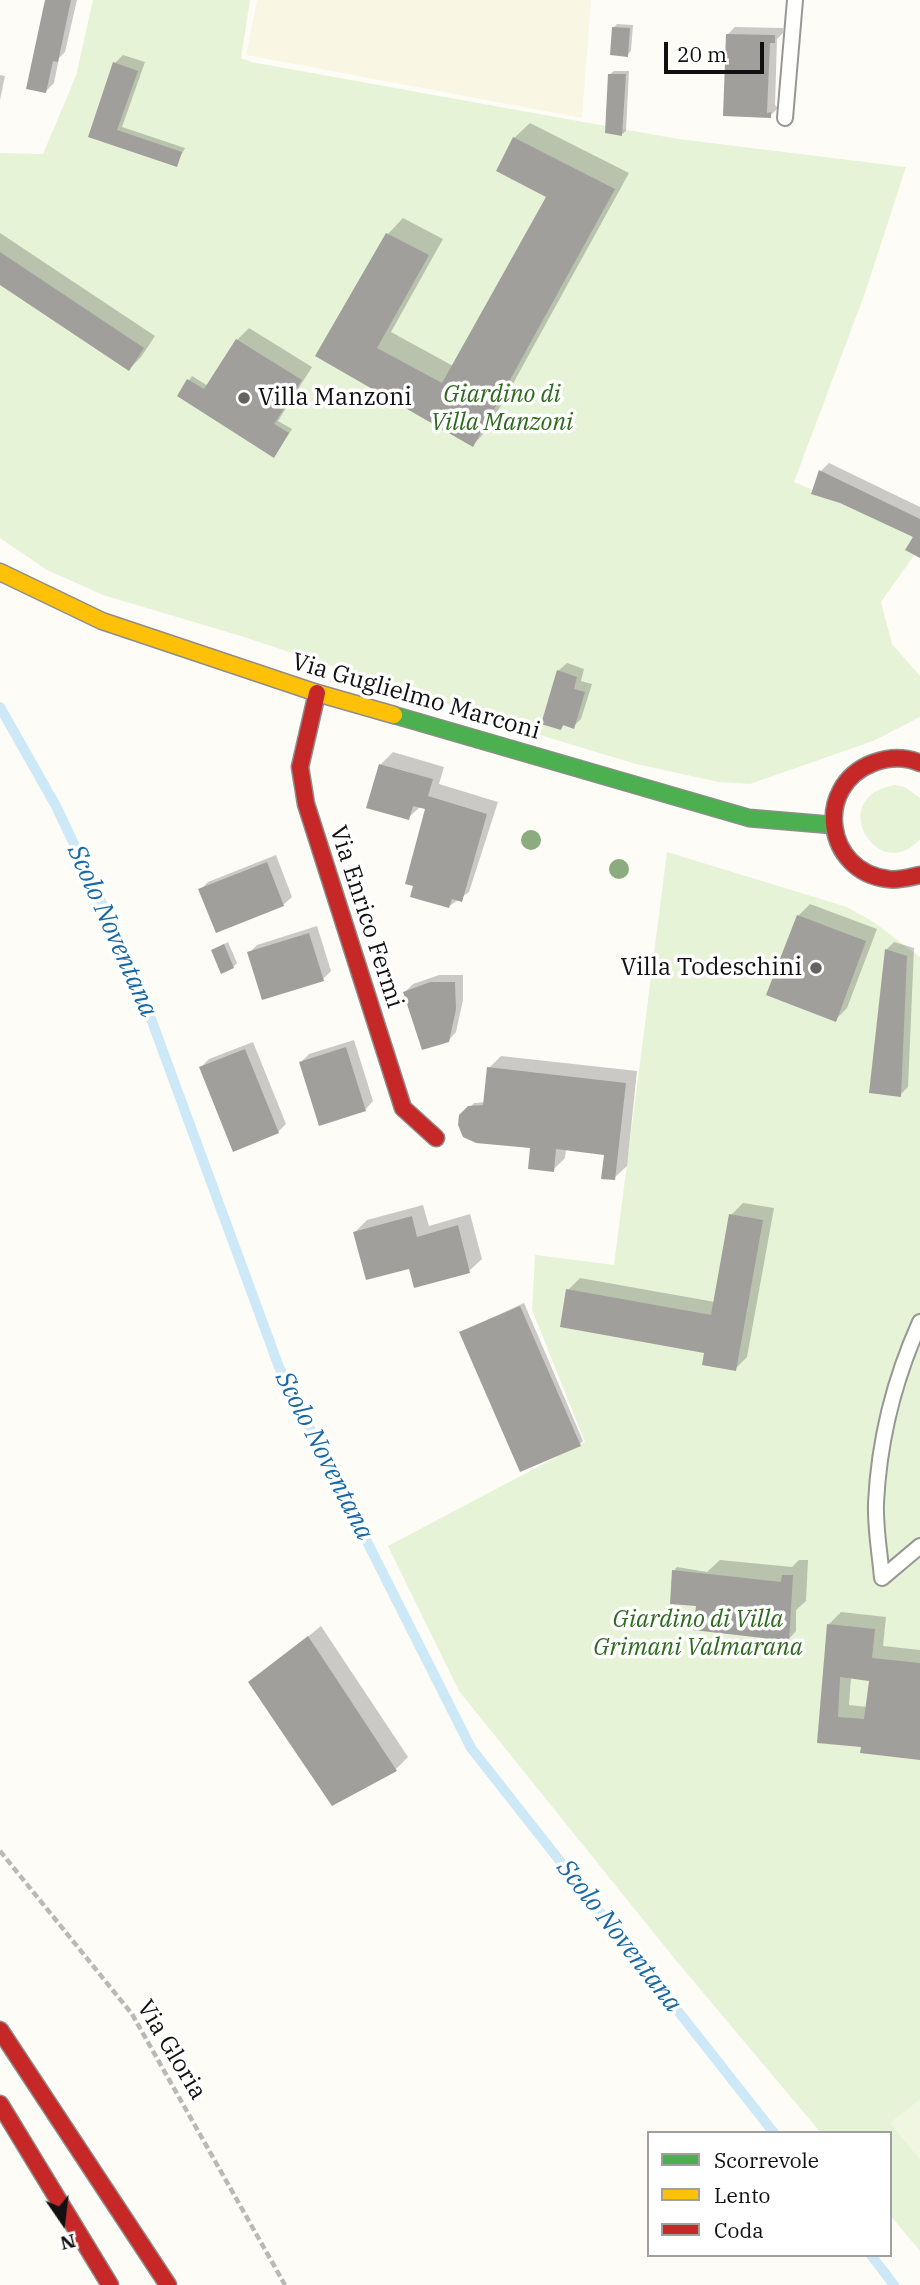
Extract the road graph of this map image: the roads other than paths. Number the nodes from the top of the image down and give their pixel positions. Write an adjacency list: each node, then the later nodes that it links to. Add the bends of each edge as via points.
1 (795, 0): 2 (lane)
2 (785, 118)
3 (0, 572): 4 (main road, Via Guglielmo Marconi, via 102,621)
4 (317, 693): 6 (main road, Via Guglielmo Marconi, via 749,818); 8 (main road, Via Enrico Fermi, via 300,767 306,804 402,1108)
5 (920, 763): 6 (main road, via 894,757 856,770 842,785)
6 (832, 825): 7 (main road, via 838,847 853,865 873,877 895,881)
7 (919, 877)
8 (436, 1138)
9 (920, 1322): 10 (lane, via 899,1370 884,1435 876,1505 882,1578)
10 (920, 1546)
11 (0, 2030): 14 (main road)
12 (0, 2104): 13 (main road)
13 (110, 2285)
14 (168, 2285)

